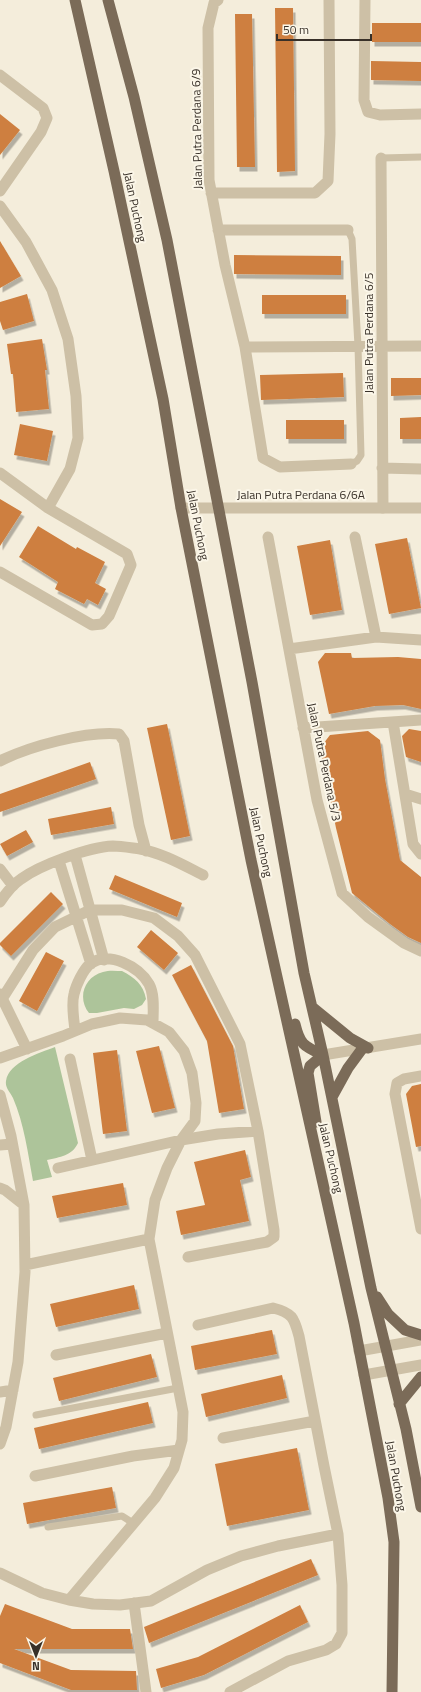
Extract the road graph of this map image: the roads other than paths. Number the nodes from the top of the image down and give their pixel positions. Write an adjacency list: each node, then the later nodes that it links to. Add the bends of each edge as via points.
1 (75, 0): 26 (main road, Jalan Puchong, via 163,399)
2 (108, 0): 7 (main road, Jalan Puchong)
3 (115, 0): 7 (main road)
4 (329, 0): 13 (street, via 328,181 315,193)
5 (365, 0): 9 (street, via 364,100 368,112 380,115)
6 (216, 2): 13 (street, Jalan Putra Perdana 6/9, via 208,28)
7 (114, 23): 27 (main road, Jalan Puchong, via 167,240)
8 (0, 75): 12 (street, via 43,108 47,118 41,132)
9 (421, 114)
10 (421, 157): 11 (lane)
11 (381, 158): 18 (street, Jalan Putra Perdana 6/5)
12 (0, 190)
13 (211, 193): 15 (street, Jalan Putra Perdana 6/9)
14 (0, 206): 25 (street, via 26,242 52,290 68,339 76,396 78,438 70,469)
15 (218, 230): 16 (street); 20 (street, Jalan Putra Perdana 6/9)
16 (348, 230): 17 (lane, via 352,239)
17 (358, 346): 18 (street); 20 (street); 21 (lane, via 360,455)
18 (382, 346): 19 (street); 22 (street, Jalan Putra Perdana 6/5)
19 (421, 346)
20 (245, 348): 21 (street, Jalan Putra Perdana 6/9, via 263,458 280,467)
21 (351, 464)
22 (382, 468): 23 (street); 28 (street, Jalan Putra Perdana 6/5)
23 (421, 468)
24 (0, 473): 25 (street)
25 (48, 508): 32 (street, via 127,554 131,565 109,616 102,624 92,625)
26 (181, 508): 27 (street, Jalan Putra Perdana 6/6A); 55 (main road, Jalan Puchong, via 251,860)
27 (219, 508): 28 (street, Jalan Putra Perdana 6/6A); 57 (main road, Jalan Puchong, via 292,911)
28 (382, 508): 29 (street, Jalan Putra Perdana 6/6A)
29 (421, 508)
30 (355, 536): 33 (street)
31 (268, 537): 35 (street, Jalan Putra Perdana 5/3)
32 (0, 572)
33 (376, 637): 34 (street); 35 (street)
34 (421, 640)
35 (289, 648): 38 (street, Jalan Putra Perdana 5/3)
36 (421, 720): 37 (street)
37 (393, 722): 38 (street); 40 (street)
38 (303, 728): 52 (street, Jalan Putra Perdana 5/3, via 317,800 342,893 368,917 398,939)
39 (0, 761): 42 (street, via 44,744 105,733 119,734 124,741)
40 (405, 794): 41 (street); 43 (street, via 413,844)
41 (421, 799)
42 (146, 851): 44 (street, via 113,846); 47 (street, via 173,860)
43 (421, 854)
44 (75, 855): 45 (street); 50 (street)
45 (59, 861): 48 (street, via 22,878); 51 (street)
46 (0, 869): 48 (street)
47 (203, 875)
48 (12, 886): 49 (street)
49 (0, 902)
50 (90, 910): 51 (street); 53 (street); 69 (street, via 122,910 154,918 178,936 195,955 240,1044)
51 (76, 917): 54 (street); 56 (street, via 55,927 33,950)
52 (421, 951)
53 (104, 960): 54 (street); 58 (street, via 126,963 139,972 149,984 154,1002)
54 (91, 964): 59 (street, via 74,994)
55 (280, 987): 63 (main road, via 287,997 299,1038 307,1047); 70 (main road, Jalan Puchong)
56 (1, 996): 62 (street)
57 (312, 1007): 61 (main road); 63 (main road, Jalan Puchong)
58 (153, 1023): 59 (street, via 147,1020 120,1018 92,1024); 71 (street, via 169,1032 184,1051 192,1072 196,1102 195,1121)
59 (75, 1031): 62 (street)
60 (421, 1039): 61 (street)
61 (365, 1048): 63 (street); 68 (main road, via 348,1068)
62 (27, 1049): 64 (street)
63 (323, 1055): 68 (main road, Jalan Puchong); 70 (main road, via 310,1066 308,1073 316,1122)
64 (0, 1058)
65 (70, 1059): 74 (street)
66 (421, 1076): 78 (street, via 397,1083 395,1094)
67 (0, 1095): 72 (street)
68 (332, 1097): 82 (main road, Jalan Puchong)
69 (258, 1131): 71 (street); 80 (street, via 274,1237 267,1242)
70 (312, 1136): 88 (main road, Jalan Puchong)
71 (181, 1140): 74 (street); 79 (street, via 155,1200)
72 (12, 1144): 73 (street); 77 (street)
73 (0, 1145)
74 (92, 1160): 75 (street)
75 (58, 1168)
76 (0, 1188): 77 (street)
77 (24, 1205): 81 (street)
78 (421, 1229)
79 (149, 1239): 81 (street); 84 (street)
80 (188, 1257)
81 (25, 1266): 95 (street, via 18,1362)
82 (371, 1288): 85 (main road, via 388,1314 405,1330); 87 (main road, Jalan Puchong)
83 (198, 1325): 99 (street, via 274,1308 285,1311 294,1318)
84 (167, 1333): 89 (street); 94 (street)
85 (421, 1335)
86 (421, 1340): 87 (street)
87 (386, 1346): 88 (street); 91 (main road, Jalan Puchong)
88 (359, 1351): 92 (main road, Jalan Puchong)
89 (56, 1355)
90 (421, 1365): 91 (street)
91 (393, 1370): 92 (street); 97 (main road, Jalan Puchong)
92 (364, 1375): 113 (main road, Jalan Puchong, via 394,1542)
93 (421, 1377): 97 (main road)
94 (178, 1388): 98 (lane); 102 (street, via 183,1412)
95 (12, 1390): 96 (street); 100 (street)
96 (0, 1392)
97 (400, 1404): 104 (main road, Jalan Puchong)
98 (36, 1415)
99 (315, 1421): 101 (street); 107 (street)
100 (1, 1437)
101 (223, 1438)
102 (179, 1450): 103 (street, via 133,1456); 105 (street, via 174,1468 155,1498)
103 (35, 1476)
104 (421, 1507)
105 (133, 1523): 106 (lane, via 122,1516); 109 (street)
106 (48, 1527)
107 (338, 1534): 110 (street, via 241,1556 207,1570 151,1601); 112 (street, via 342,1633 336,1644 326,1650 288,1661)
108 (0, 1573): 109 (street, via 42,1593)
109 (69, 1600): 110 (street, via 93,1604)
110 (134, 1603): 111 (street)
111 (146, 1692)
112 (230, 1692)
113 (392, 1692)

